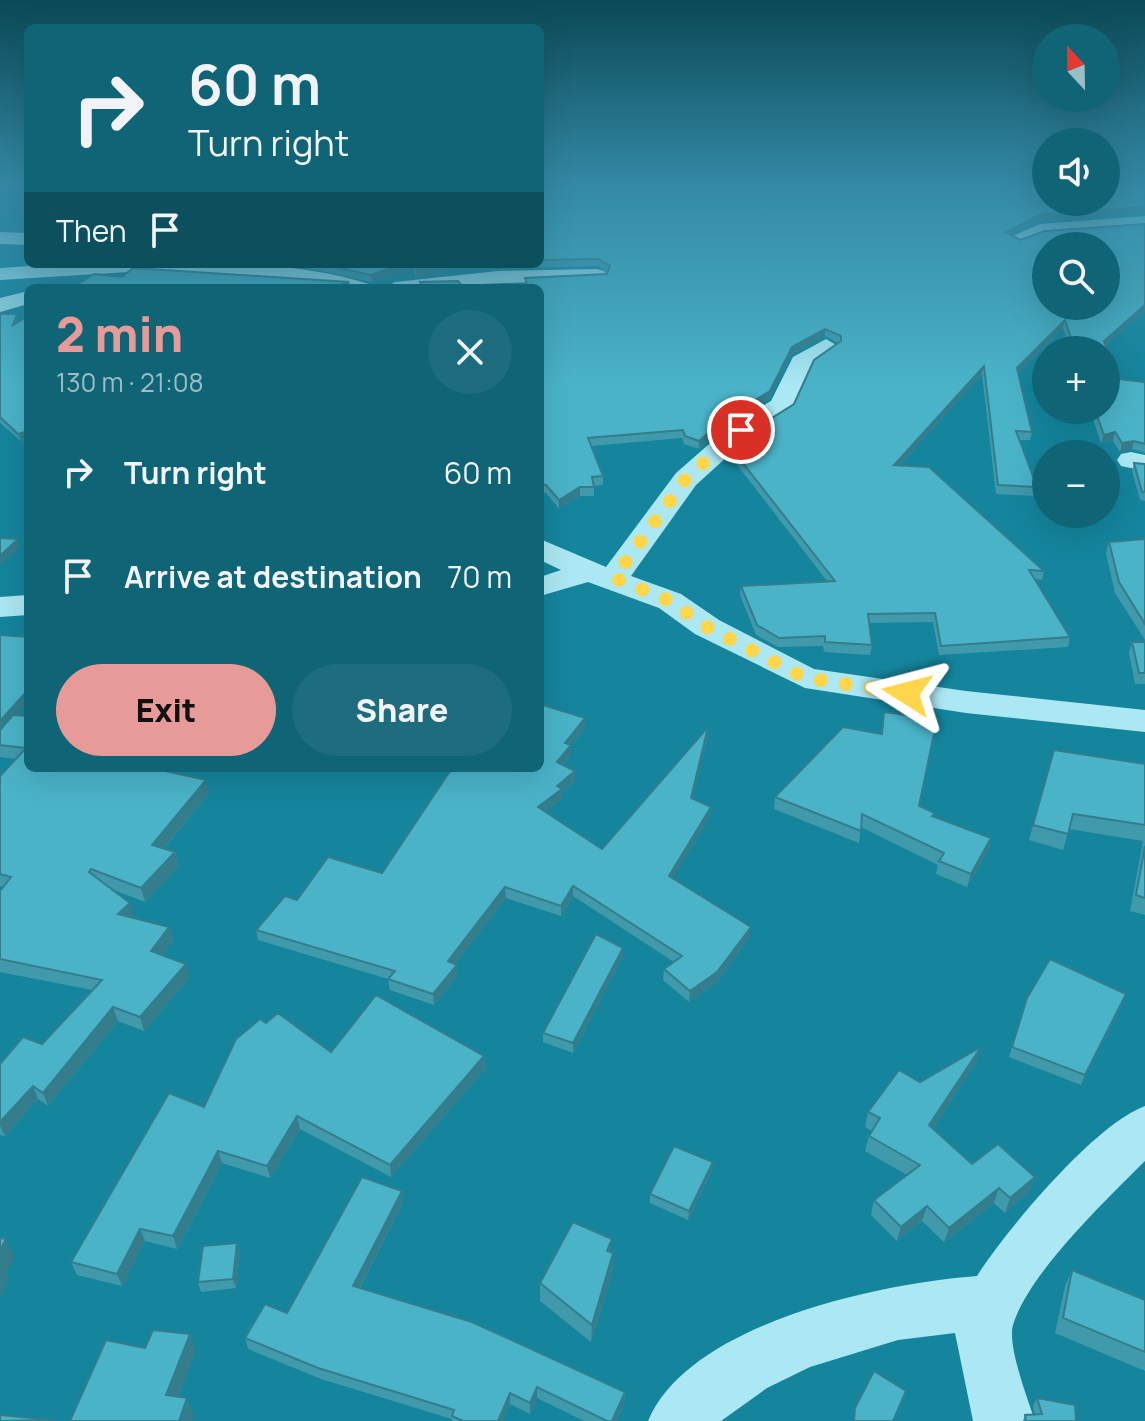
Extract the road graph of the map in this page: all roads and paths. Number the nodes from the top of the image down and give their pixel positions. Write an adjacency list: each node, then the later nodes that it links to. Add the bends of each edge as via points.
1 (97, 268): 4 (street)
2 (134, 268): 6 (street)
3 (184, 268): 7 (street)
4 (0, 274)
5 (597, 275): 8 (street)
6 (72, 284)
7 (350, 284)
8 (427, 284)
9 (24, 298): 10 (street)
10 (0, 305)
11 (826, 346): 13 (street, via 801,362 782,405 741,430 686,479)
12 (544, 550): 13 (street)
13 (602, 575): 14 (street); 17 (street, via 670,601 728,640 805,678)
14 (544, 586)
15 (24, 605): 16 (street)
16 (0, 607)
17 (1145, 721)
18 (1145, 1128): 19 (street, via 1055,1220)
19 (995, 1302): 20 (street, via 887,1314 824,1333 700,1397); 21 (street, via 983,1328)
20 (679, 1421)
21 (1004, 1421)

